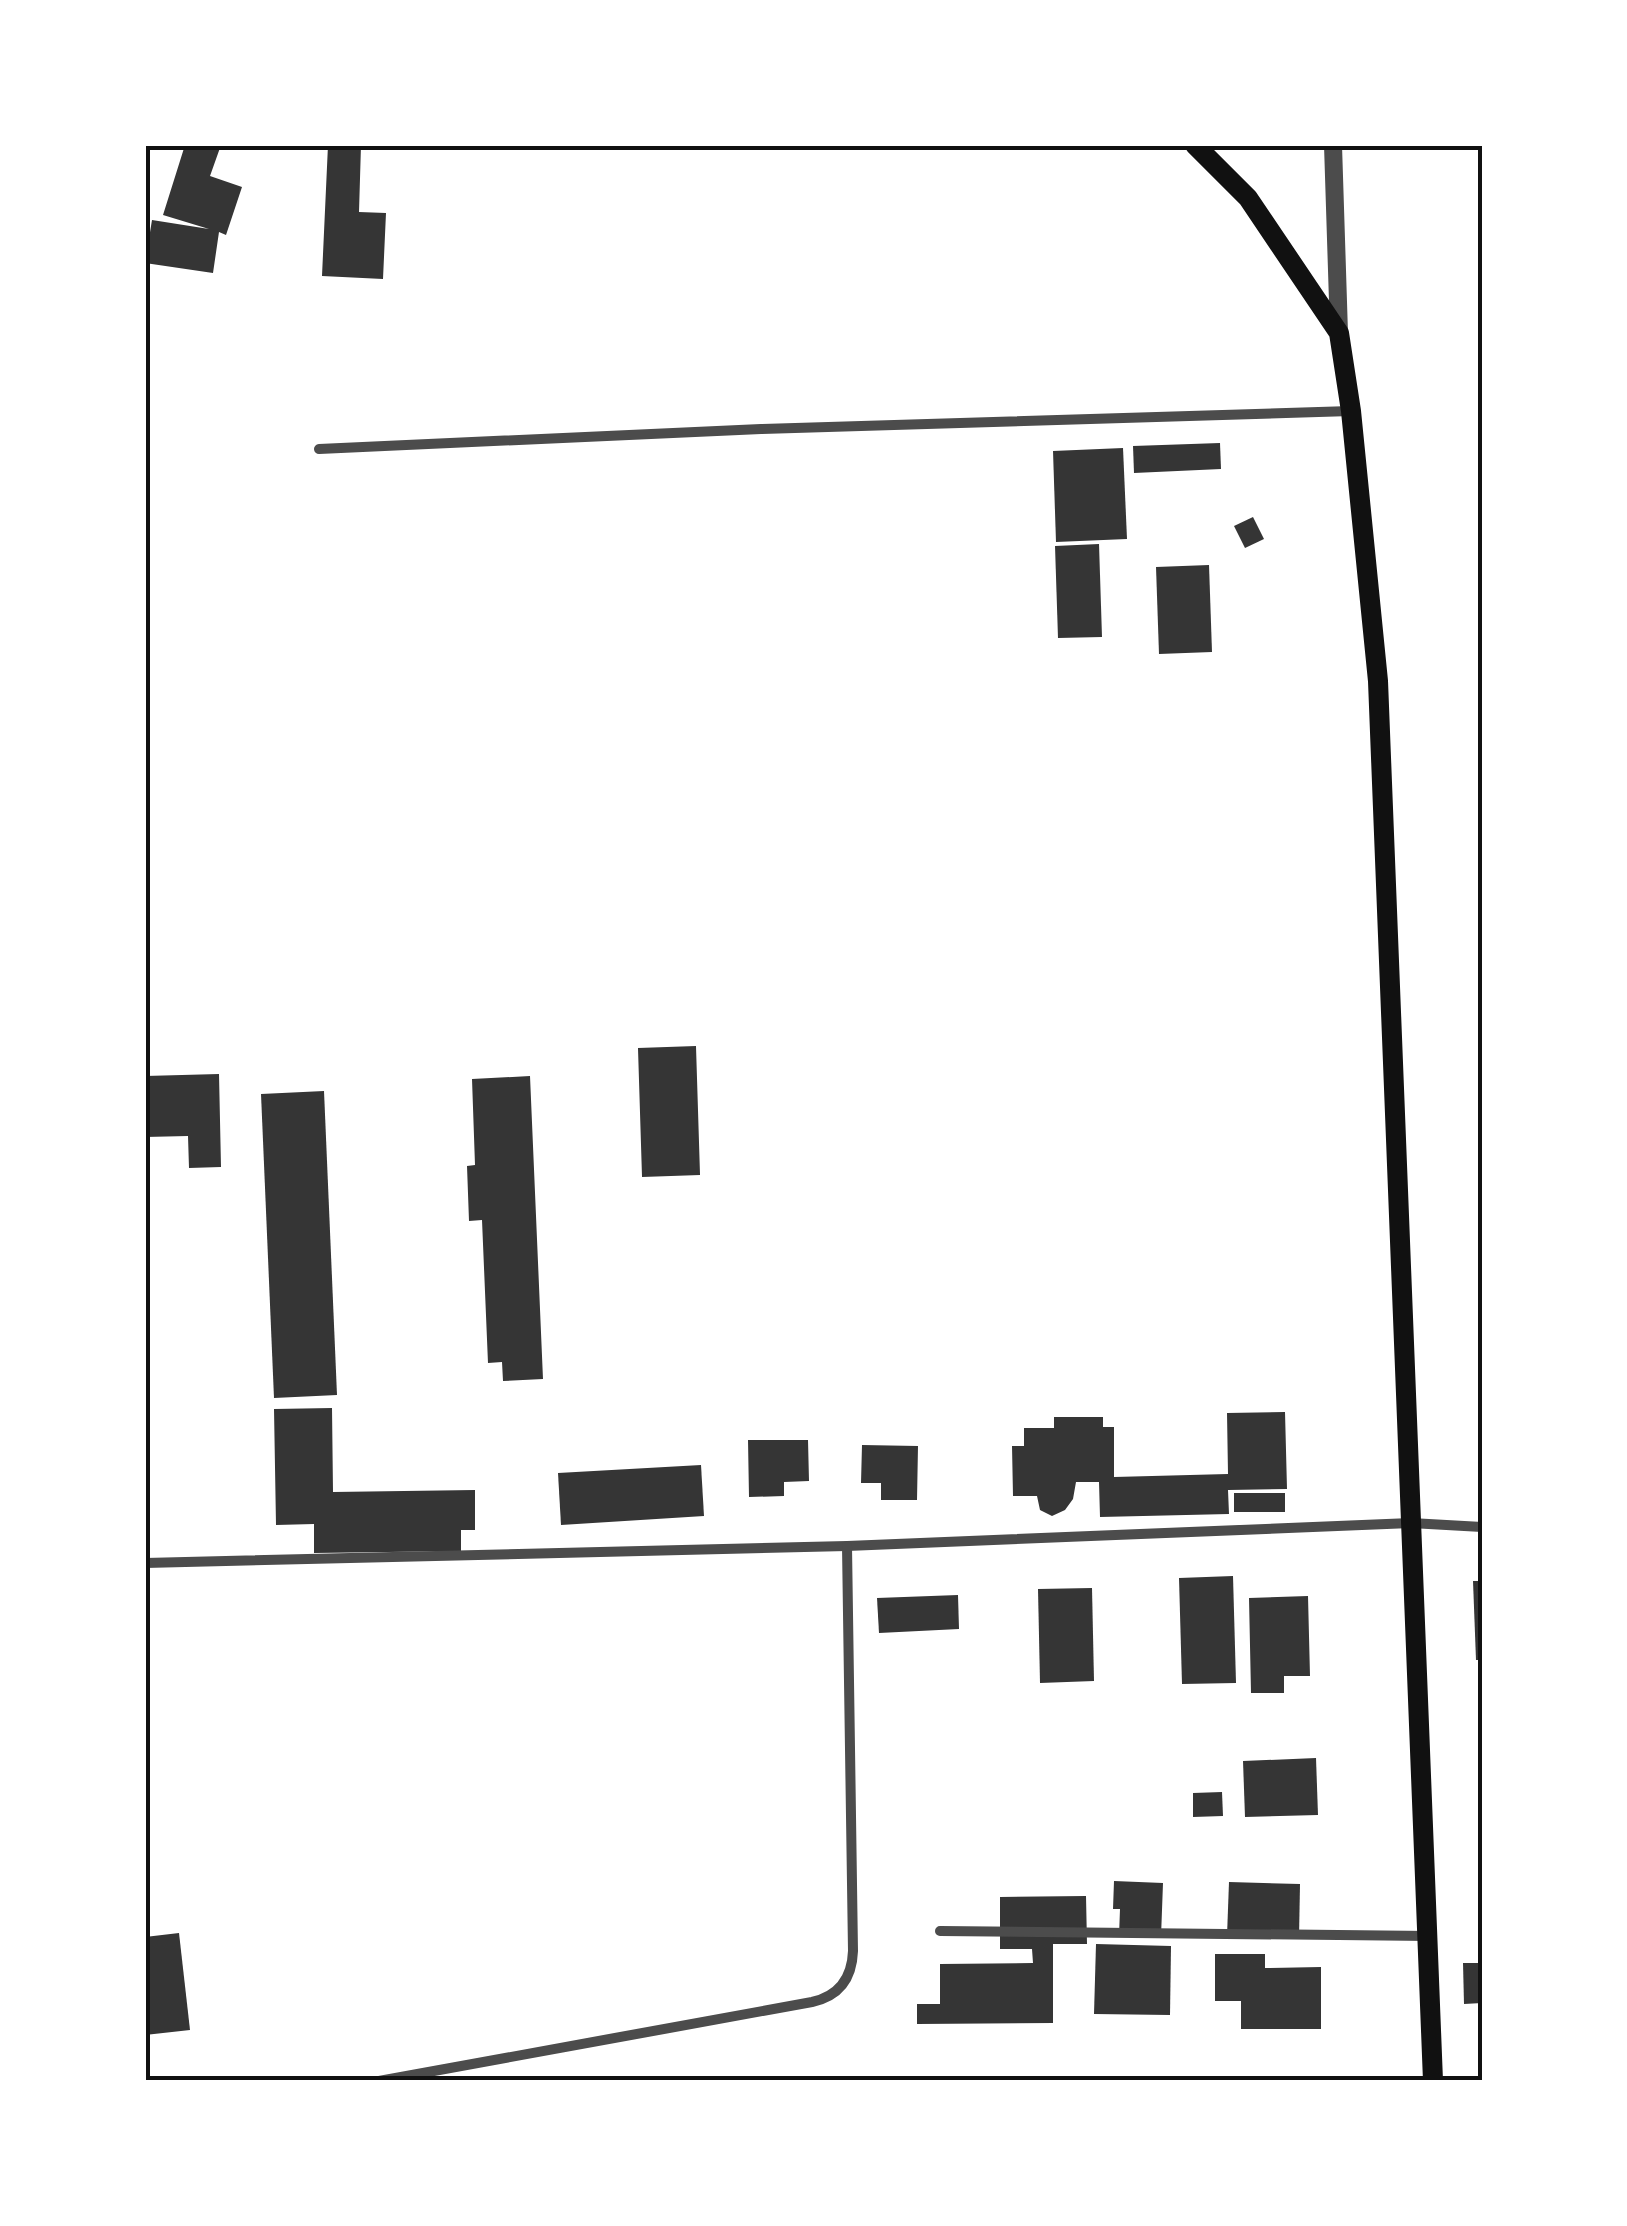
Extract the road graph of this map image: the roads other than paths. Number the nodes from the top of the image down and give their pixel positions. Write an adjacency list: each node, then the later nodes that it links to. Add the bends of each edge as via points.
1 (1195, 145): 3 (main road, via 1248,198)
2 (1334, 145): 3 (street)
3 (1339, 333): 4 (main road)
4 (1351, 411): 5 (street); 6 (main road, via 1378,681)
5 (319, 449)
6 (1411, 1524): 7 (street); 8 (street); 11 (main road)
7 (1482, 1526)
8 (847, 1546): 9 (street); 12 (street, via 853,1950 842,1986 812,2002)
9 (145, 1563)
10 (940, 1930): 11 (street)
11 (1429, 1936): 13 (main road)
12 (379, 2081)
13 (1432, 2081)

